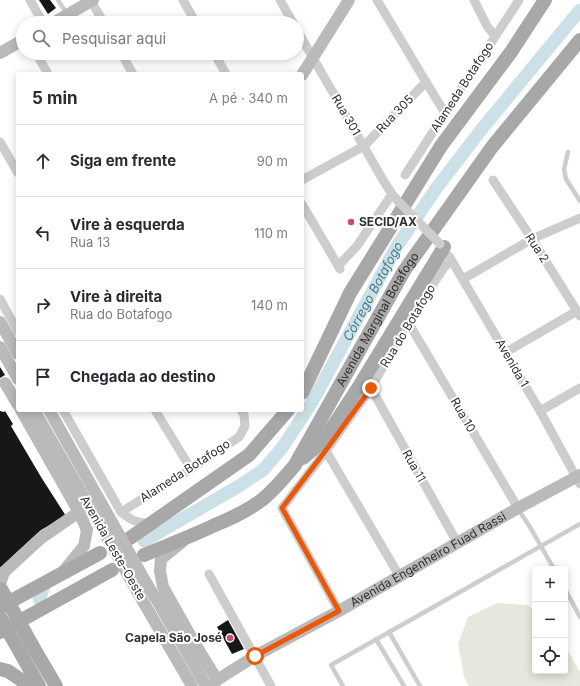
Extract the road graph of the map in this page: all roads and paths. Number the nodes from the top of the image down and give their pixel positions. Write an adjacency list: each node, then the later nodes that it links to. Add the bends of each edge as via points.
1 (30, 0): 12 (street)
2 (58, 0): 11 (lane)
3 (183, 0): 14 (street)
4 (280, 0): 15 (street)
5 (348, 0): 21 (main road)
6 (377, 0): 29 (street)
7 (474, 0): 16 (street)
8 (519, 0): 16 (street, Alameda Botafogo)
9 (545, 0): 59 (main road, via 511,52 441,146 350,293)
10 (86, 2): 11 (main road); 13 (street)
11 (67, 15)
12 (39, 16)
13 (98, 16)
14 (192, 16)
15 (289, 16)
16 (495, 36): 30 (street, Alameda Botafogo)
17 (580, 40): 72 (main road, Avenida Marginal Botafogo, via 492,147 404,271)
18 (304, 43): 21 (street, Rua 301)
19 (16, 44): 20 (main road)
20 (0, 53)
21 (312, 58): 28 (main road); 32 (street, Rua 301)
22 (40, 60): 25 (street)
23 (125, 60): 26 (street)
24 (218, 60): 27 (street)
25 (47, 72)
26 (132, 72)
27 (225, 72)
28 (304, 72)
29 (426, 82): 30 (street); 32 (street, Rua 305)
30 (445, 113): 35 (street, Alameda Botafogo)
31 (0, 142): 34 (street)
32 (364, 146): 36 (street, Rua 305); 38 (street, Rua 301)
33 (568, 152): 39 (lane, via 564,169 566,179)
34 (16, 170)
35 (405, 175)
36 (304, 179)
37 (493, 180): 42 (street, Rua 2)
38 (394, 197): 40 (street, via 339,267); 43 (street, Rua 301, bridge)
39 (580, 201)
40 (304, 207)
41 (579, 217): 42 (street)
42 (532, 239): 45 (street); 47 (street, Rua 2)
43 (442, 245): 44 (street, Avenida 1); 72 (main road, via 360,385 324,440)
44 (451, 260): 45 (street, Avenida 1); 49 (street, Rua do Botafogo, via 443,268)
45 (463, 280): 53 (street, Avenida 1)
46 (0, 299): 50 (street)
47 (578, 313): 53 (street)
48 (0, 322): 52 (main road)
49 (408, 322): 57 (street, Rua do Botafogo); 75 (street, Rua 10)
50 (16, 328)
51 (0, 347): 54 (main road)
52 (16, 347)
53 (506, 352): 61 (street, Avenida 1)
54 (16, 374)
55 (16, 378): 56 (main road)
56 (2, 385): 60 (main road)
57 (371, 388): 71 (street, Rua do Botafogo); 83 (street, Rua 11)
58 (580, 388): 61 (street)
59 (304, 389)
60 (16, 402)
61 (540, 411): 74 (street, Avenida 1)
62 (22, 412): 70 (main road)
63 (33, 412): 70 (main road)
64 (34, 412): 78 (main road, Avenida Leste-Oeste)
65 (50, 412): 78 (main road, Avenida Leste-Oeste)
66 (64, 412): 77 (street)
67 (156, 412): 73 (street)
68 (242, 412): 73 (street, Alameda Botafogo, via 245,426 239,437)
69 (286, 412): 79 (main road, via 249,455)
70 (32, 428): 76 (main road)
71 (326, 450): 91 (street); 96 (street, Rua do Botafogo, via 282,508)
72 (295, 465): 81 (main road, Avenida Marginal Botafogo, via 279,484 250,508)
73 (191, 469): 77 (street, Alameda Botafogo)
74 (579, 479): 75 (main road, Avenida Engenheiro Fuad Rassi)
75 (518, 508): 83 (main road, Avenida Engenheiro Fuad Rassi); 84 (lane)
76 (78, 512): 89 (main road, via 87,530 84,546); 92 (main road, via 41,538 4,572)
77 (121, 512): 79 (street, via 134,521)
78 (104, 521): 93 (main road, Avenida Leste-Oeste, bridge)
79 (153, 523): 82 (main road)
80 (580, 524): 84 (lane)
81 (188, 537): 86 (main road, Avenida Marginal Botafogo); 104 (main road, via 161,558 160,571 163,587 210,669)
82 (130, 538)
83 (458, 543): 91 (main road, Avenida Engenheiro Fuad Rassi)
84 (541, 546): 87 (lane); 100 (lane)
85 (100, 553): 89 (main road)
86 (144, 555)
87 (552, 566)
88 (112, 570): 99 (main road)
89 (62, 574): 95 (main road)
90 (209, 574): 102 (street)
91 (400, 577): 96 (main road, Avenida Engenheiro Fuad Rassi)
92 (0, 587): 107 (main road, bridge)
93 (143, 589): 104 (main road, Avenida Leste-Oeste, via 158,602); 108 (main road, Avenida Leste-Oeste)
94 (568, 595): 98 (lane)
95 (0, 607)
96 (339, 611): 102 (main road, Avenida Engenheiro Fuad Rassi)
97 (0, 617): 106 (main road, bridge)
98 (580, 617)
99 (0, 632)
100 (389, 632): 101 (lane); 112 (lane)
101 (376, 639): 110 (lane, via 330,665); 111 (lane)
102 (255, 656): 104 (main road, Avenida Engenheiro Fuad Rassi); 109 (street)
103 (0, 669): 105 (main road, via 8,671)
104 (211, 685)
105 (30, 686)
106 (39, 686)
107 (56, 686)
108 (192, 686)
109 (271, 686)
110 (343, 686)
111 (404, 686)
112 (420, 686)

